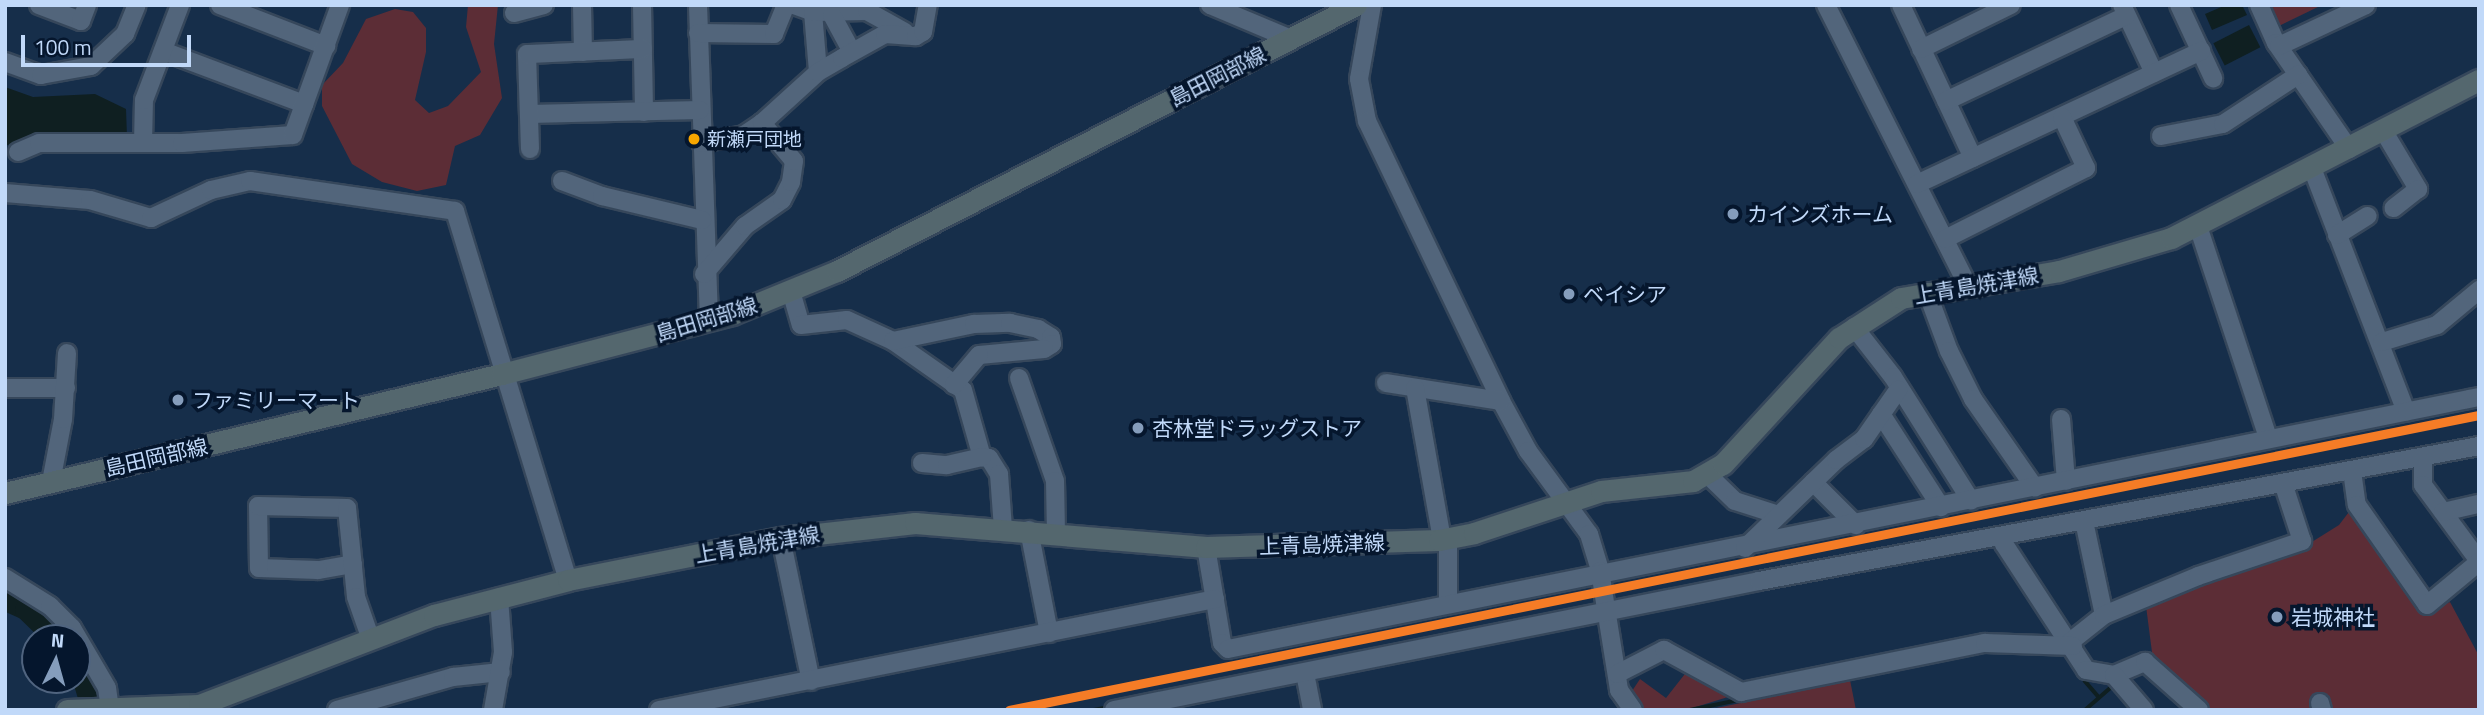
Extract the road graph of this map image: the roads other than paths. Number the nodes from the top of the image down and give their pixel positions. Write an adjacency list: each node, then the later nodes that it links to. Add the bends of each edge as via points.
1 (39, 5): 2 (street, via 80,21)
2 (86, 5)
3 (137, 5): 38 (street, via 125,34 91,66 41,75)
4 (180, 5): 34 (street)
5 (220, 5): 30 (street)
6 (340, 5): 30 (street)
7 (544, 5): 25 (street)
8 (582, 5): 36 (street)
9 (642, 5): 33 (street)
10 (698, 5): 27 (street)
11 (786, 5): 27 (street, via 775,34)
12 (794, 5): 24 (street)
13 (928, 5): 28 (street, via 923,32)
14 (1210, 5): 29 (street)
15 (1356, 5): 29 (main road, 島田岡部線)
16 (1372, 5): 88 (street, via 1359,79 1367,121)
17 (1826, 5): 61 (street)
18 (1901, 5): 32 (street)
19 (2011, 5): 32 (street)
20 (2179, 5): 35 (street)
21 (2259, 5): 31 (street)
22 (2366, 5): 31 (street)
23 (2124, 10): 40 (street); 44 (street)
24 (813, 12): 26 (street); 39 (street)
25 (514, 13)
26 (832, 15): 28 (street, via 867,11); 37 (street)
27 (698, 33): 46 (street)
28 (910, 35): 37 (street, via 885,34)
29 (1291, 39): 72 (main road, 島田岡部線)
30 (326, 46): 45 (street)
31 (2279, 47): 41 (street)
32 (1921, 48): 44 (street)
33 (643, 49): 36 (street); 47 (street)
34 (163, 51): 45 (street); 53 (street, via 144,100)
35 (2201, 51): 40 (street); 42 (street)
36 (583, 52): 48 (street, via 527,54)
37 (852, 52): 39 (street)
38 (5, 62)
39 (818, 72): 50 (street)
40 (2154, 73): 49 (street)
41 (2298, 75): 52 (street, via 2223,124); 56 (street)
42 (2213, 78)
43 (2479, 79): 51 (main road, 上青島焼津線)
44 (1946, 101): 58 (street)
45 (304, 104): 53 (street, via 293,135)
46 (700, 110): 47 (street); 54 (street)
47 (644, 112): 48 (street)
48 (529, 114): 55 (street)
49 (2062, 117): 58 (street); 68 (street, via 2086,167)
50 (762, 123): 54 (street, via 744,135); 69 (street, via 794,161 791,182 782,200 745,226)
51 (2384, 130): 56 (main road, 上青島焼津線); 63 (street, via 2418,190)
52 (2161, 136)
53 (143, 143): 57 (street, via 39,143)
54 (701, 143): 65 (street)
55 (530, 149)
56 (2349, 149): 59 (main road, 上青島焼津線)
57 (18, 152)
58 (1973, 158): 61 (street)
59 (2312, 168): 66 (main road, 上青島焼津線); 67 (street)
60 (562, 181): 65 (street, via 602,196)
61 (1917, 184): 68 (street)
62 (5, 193): 79 (street, via 90,200 151,218 211,190 250,181 455,211)
63 (2394, 208)
64 (2368, 216): 67 (street)
65 (702, 220): 69 (street)
66 (2198, 226): 70 (main road, 上青島焼津線, via 2059,271); 92 (street)
67 (2337, 235): 77 (street)
68 (1945, 239): 70 (street)
69 (704, 274): 74 (street)
70 (1968, 286): 73 (main road, 上青島焼津線)
71 (2479, 290): 77 (street, via 2437,326)
72 (791, 291): 74 (main road, 島田岡部線); 76 (street, via 801,325 847,320)
73 (1927, 292): 75 (main road, 上青島焼津線, via 1902,298); 103 (street, via 1948,351 1973,399)
74 (709, 321): 79 (main road, 島田岡部線)
75 (1854, 327): 86 (street); 98 (main road, 上青島焼津線)
76 (892, 341): 82 (street); 82 (street, via 974,324 1010,323 1051,337 1052,344 1044,349 979,355)
77 (2382, 342): 89 (street)
78 (67, 353): 84 (street)
79 (502, 374): 100 (main road, 島田岡部線); 125 (street)
80 (1019, 377): 115 (street, via 1055,481)
81 (1386, 383): 85 (street)
82 (954, 385): 94 (street, via 963,390)
83 (5, 388): 84 (street)
84 (66, 388): 100 (street)
85 (1415, 388): 88 (street); 118 (street)
86 (1898, 390): 90 (street); 105 (street)
87 (2479, 397): 89 (street)
88 (1501, 401): 106 (street)
89 (2406, 411): 92 (street)
90 (1881, 414): 101 (street, via 1864,439); 108 (street)
91 (2061, 419): 99 (street)
92 (2268, 438): 99 (street)
93 (2479, 446): 95 (street)
94 (982, 457): 96 (street, via 947,465); 113 (street, via 989,458 999,474)
95 (2423, 457): 97 (street); 109 (street, via 2423,485)
96 (922, 463)
97 (2352, 471): 102 (street); 121 (street, via 2357,505 2427,605)
98 (1708, 475): 106 (main road, 上青島焼津線, via 1693,481 1629,486); 110 (street, via 1735,501)
99 (2066, 481): 103 (street)
100 (51, 482): 104 (main road, 島田岡部線)
101 (1813, 482): 110 (street); 112 (street)
102 (2284, 483): 111 (street); 130 (street, via 2302,541 2198,576)
103 (2035, 488): 105 (street)
104 (5, 493)
105 (1971, 501): 108 (street)
106 (1564, 503): 118 (main road, 上青島焼津線); 123 (street, via 1589,534)
107 (2479, 504): 109 (street)
108 (1941, 508): 112 (street)
109 (2443, 512): 121 (street)
110 (1779, 515): 120 (street)
111 (2084, 521): 116 (street); 130 (street)
112 (1856, 525): 120 (street)
113 (1003, 528): 114 (main road, 上青島焼津線); 117 (main road, 上青島焼津線, via 915,523)
114 (1029, 530): 115 (main road, 上青島焼津線); 131 (street)
115 (1055, 533): 119 (main road, 上青島焼津線)
116 (2003, 537): 129 (street); 133 (street)
117 (781, 538): 125 (main road, 上青島焼津線); 138 (street)
118 (1445, 538): 119 (main road, 上青島焼津線); 128 (street)
119 (1206, 547): 127 (street)
120 (1745, 548): 123 (street)
121 (2479, 562)
122 (353, 564): 122 (street, via 346,508 258,506 259,568 318,570); 132 (street, via 356,597)
123 (1600, 571): 128 (street); 129 (street)
124 (5, 578): 141 (street, via 50,606 72,628 107,688)
125 (568, 580): 126 (main road, 上青島焼津線)
126 (499, 597): 132 (main road, 上青島焼津線); 134 (street, via 504,631)
127 (1214, 599): 128 (street, via 1222,643 1228,649); 131 (street)
128 (1448, 603)
129 (1605, 612): 135 (street); 136 (street)
130 (2104, 615): 133 (street)
131 (1049, 633): 138 (street)
132 (370, 637): 141 (main road, 上青島焼津線, via 199,705)
133 (2071, 644): 136 (street, via 1985,643 1741,692 1664,650); 137 (street, via 2086,670)
134 (501, 671): 142 (street, via 453,677); 143 (street)
135 (1305, 673): 145 (street); 146 (street)
136 (1616, 674): 139 (street)
137 (2114, 675): 147 (street); 148 (street, via 2145,662)
138 (811, 681): 144 (street)
139 (1622, 707)
140 (67, 710): 141 (main road, 上青島焼津線)
141 (110, 710)
142 (337, 710)
143 (493, 710)
144 (659, 710)
145 (1114, 710)
146 (1312, 710)
147 (2144, 710)
148 (2199, 710)

